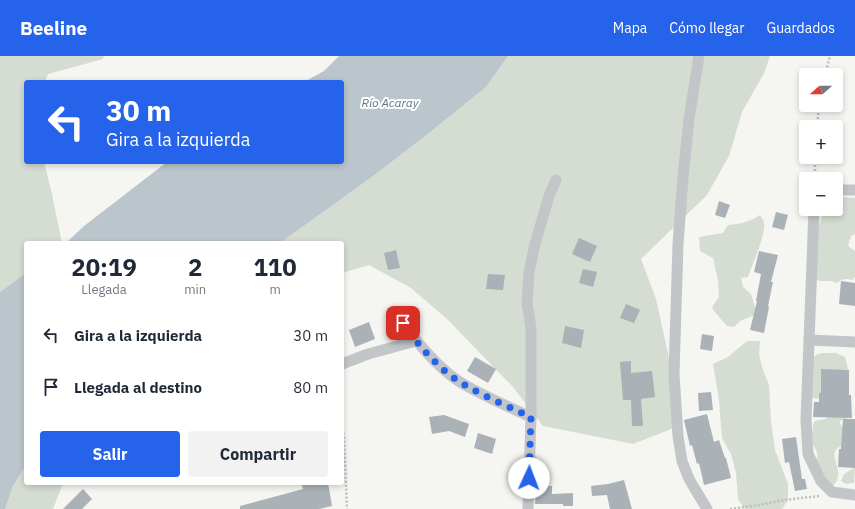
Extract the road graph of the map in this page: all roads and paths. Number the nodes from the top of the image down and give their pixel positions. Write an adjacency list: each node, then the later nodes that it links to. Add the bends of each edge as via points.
1 (699, 56): 19 (street, via 682,177 674,374 682,461)
2 (830, 56): 3 (path)
3 (827, 68)
4 (556, 180): 13 (street, via 534,244 529,272 527,303 531,328)
5 (843, 190): 6 (street)
6 (855, 190)
7 (814, 216): 9 (street)
8 (403, 323): 10 (street)
9 (809, 340): 11 (street); 15 (street, via 806,420 808,454 821,481)
10 (416, 341): 12 (street); 13 (street, via 464,385)
11 (855, 342)
12 (344, 363)
13 (531, 417): 18 (street)
14 (344, 436): 17 (path)
15 (832, 492): 16 (street); 20 (path, via 822,496)
16 (855, 495)
17 (347, 509)
18 (528, 509)
19 (706, 509)
20 (730, 509)

